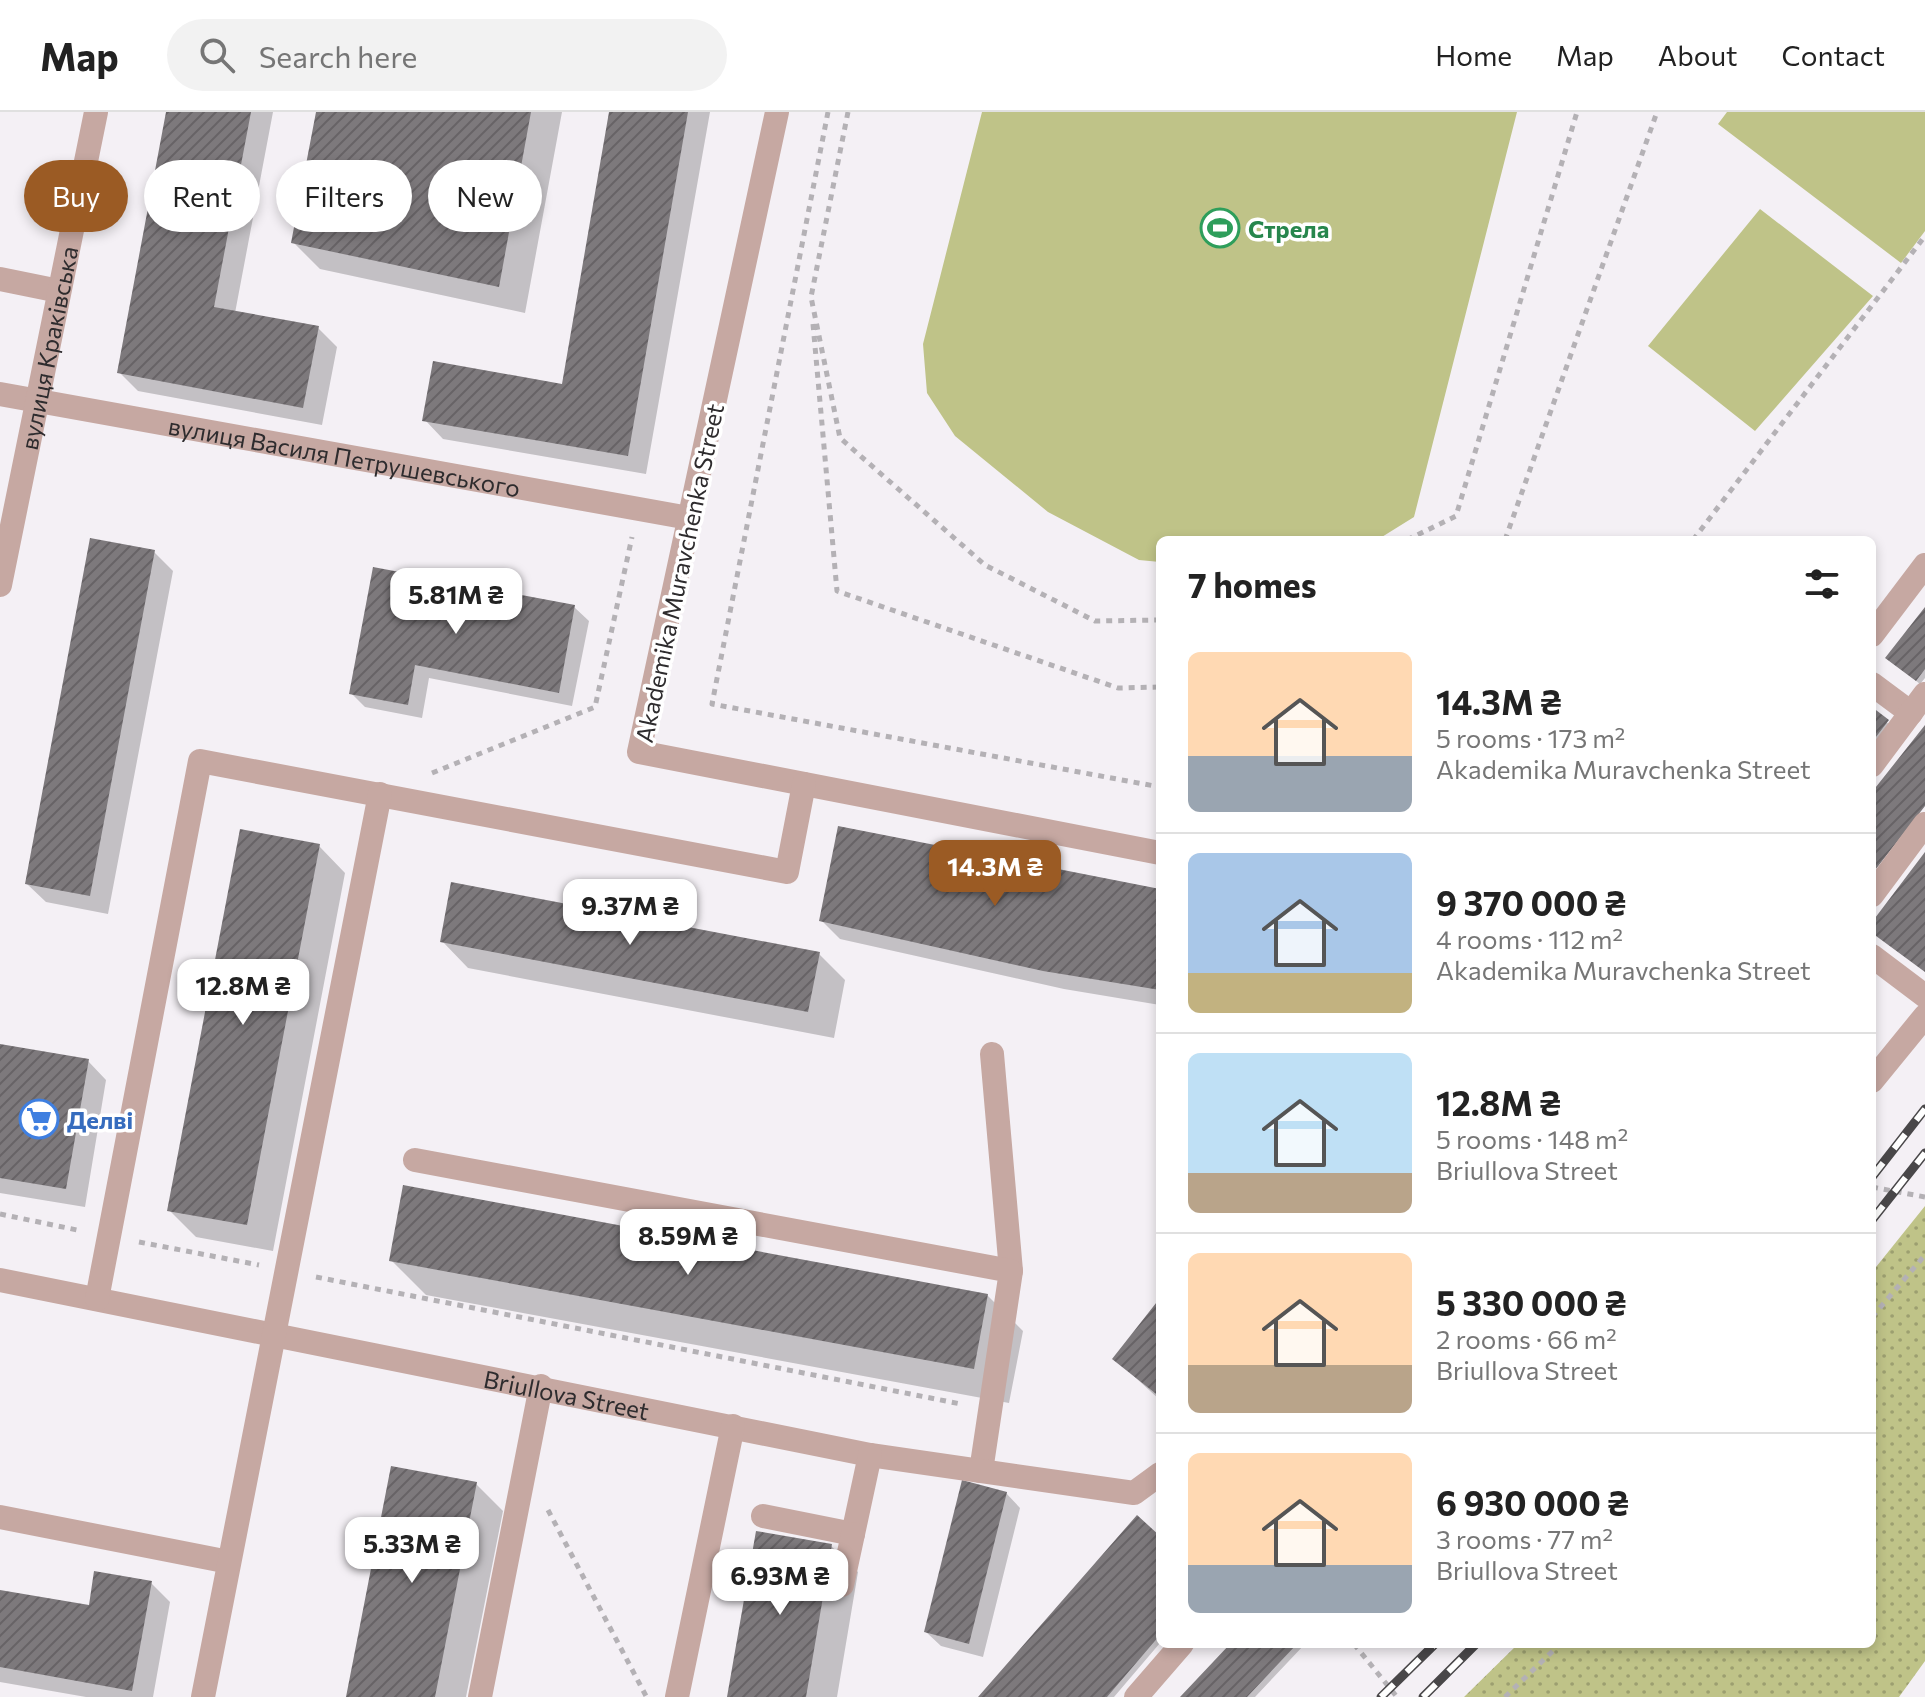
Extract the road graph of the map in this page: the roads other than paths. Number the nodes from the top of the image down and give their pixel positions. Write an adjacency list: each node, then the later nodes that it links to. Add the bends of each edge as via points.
1 (96, 112): 4 (street, вулиця Краківська)
2 (777, 112): 7 (street, Akademika Muravchenka Street)
3 (0, 279): 4 (street)
4 (59, 291): 6 (street, вулиця Краківська)
5 (0, 394): 6 (street, вулиця Василя Петрушевського)
6 (37, 401): 7 (street, вулиця Василя Петрушевського); 9 (street, вулиця Краківська)
7 (689, 518): 14 (street, Akademika Muravchenka Street, via 639,752)
8 (1925, 565): 10 (street)
9 (0, 585)
10 (1876, 630)
11 (1876, 686): 12 (street)
12 (1918, 704): 13 (street)
13 (1876, 760)
14 (804, 784): 15 (street, via 787,872); 17 (street, Akademika Muravchenka Street)
15 (380, 794): 27 (street, via 200,761); 28 (street)
16 (1925, 824): 18 (street)
17 (1156, 852)
18 (1876, 890)
19 (1876, 959): 20 (street)
20 (1925, 996)
21 (1925, 1016): 23 (street)
22 (992, 1054): 25 (street)
23 (1876, 1076)
24 (415, 1160): 25 (street)
25 (1011, 1271): 32 (street)
26 (0, 1280): 27 (street, Briullova Street)
27 (97, 1299): 28 (street, Briullova Street)
28 (274, 1334): 29 (street, Briullova Street); 37 (street)
29 (541, 1386): 30 (street, Briullova Street); 41 (street)
30 (733, 1426): 31 (street, Briullova Street); 42 (street)
31 (870, 1455): 32 (street, Briullova Street); 36 (street)
32 (981, 1471): 33 (street, Briullova Street, via 1134,1493)
33 (1156, 1477)
34 (763, 1516): 36 (street)
35 (0, 1517): 37 (street)
36 (853, 1534): 38 (street)
37 (229, 1562): 40 (street)
38 (842, 1585)
39 (1179, 1648): 43 (street)
40 (203, 1697)
41 (480, 1697)
42 (677, 1697)
43 (1136, 1697)

